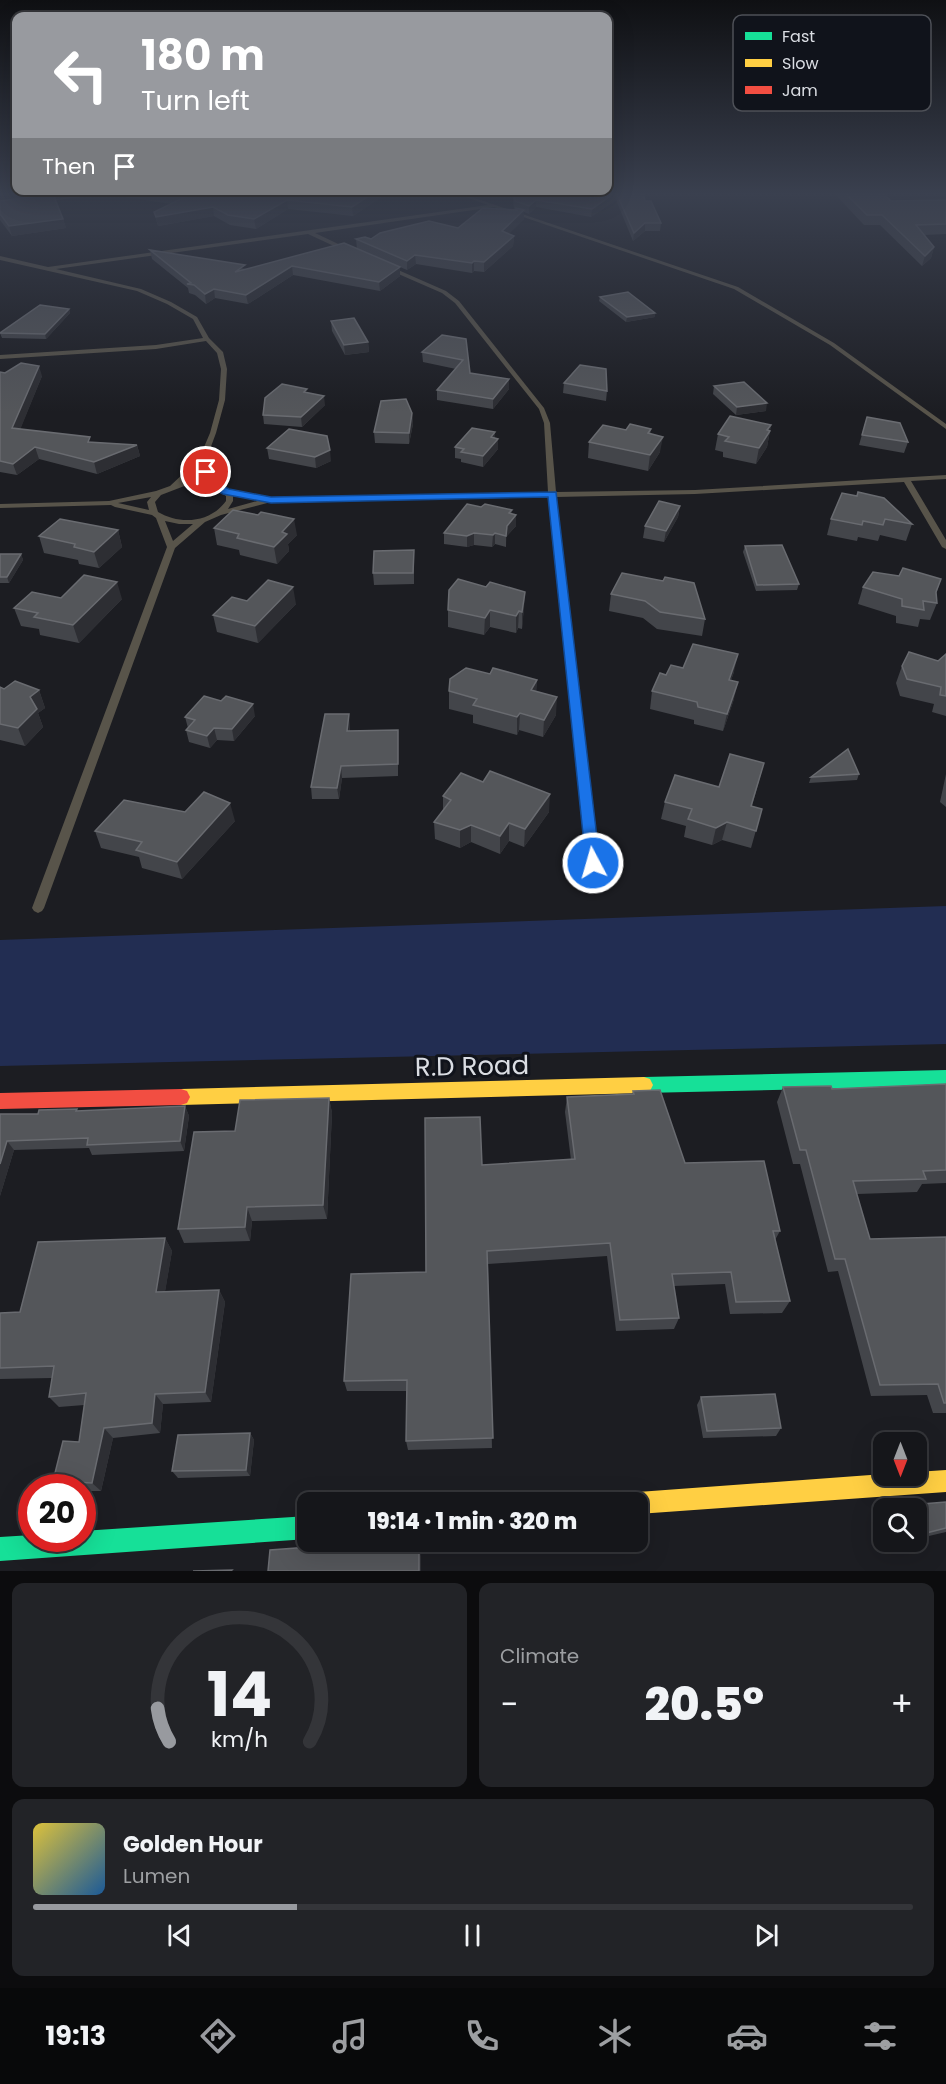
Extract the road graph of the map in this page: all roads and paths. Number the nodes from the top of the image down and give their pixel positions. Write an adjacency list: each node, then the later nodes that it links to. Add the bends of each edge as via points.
1 (32, 265): 5 (lane)
2 (74, 265): 5 (lane)
3 (382, 265): 16 (lane, via 452,298 531,395 547,423)
4 (669, 265): 8 (lane, via 736,288 832,344)
5 (48, 269): 6 (lane, via 108,282 169,303 195,318)
6 (207, 339): 7 (lane, via 156,348); 9 (lane, via 220,352 224,369 222,400)
7 (0, 357)
8 (946, 427)
9 (202, 460): 12 (lane); 13 (lane)
10 (946, 477): 11 (lane)
11 (907, 481): 16 (lane, via 695,492); 24 (lane)
12 (210, 484): 13 (lane); 14 (lane)
13 (174, 486): 15 (lane)
14 (226, 492): 17 (lane); 20 (lane, via 228,504)
15 (158, 493): 18 (lane); 21 (lane, via 151,502)
16 (552, 494): 17 (lane); 25 (lane)
17 (271, 500): 20 (lane)
18 (109, 503): 19 (lane); 21 (lane)
19 (0, 506)
20 (220, 513): 22 (lane)
21 (157, 515): 22 (lane, via 179,522); 23 (lane)
22 (204, 519): 23 (lane)
23 (171, 547): 26 (lane)
24 (946, 547)
25 (593, 863)
26 (38, 908)
27 (946, 1078): 28 (street, R.D Road)
28 (0, 1101)
29 (946, 1481): 30 (street)
30 (648, 1502)
31 (297, 1528): 32 (street)
32 (0, 1549)

